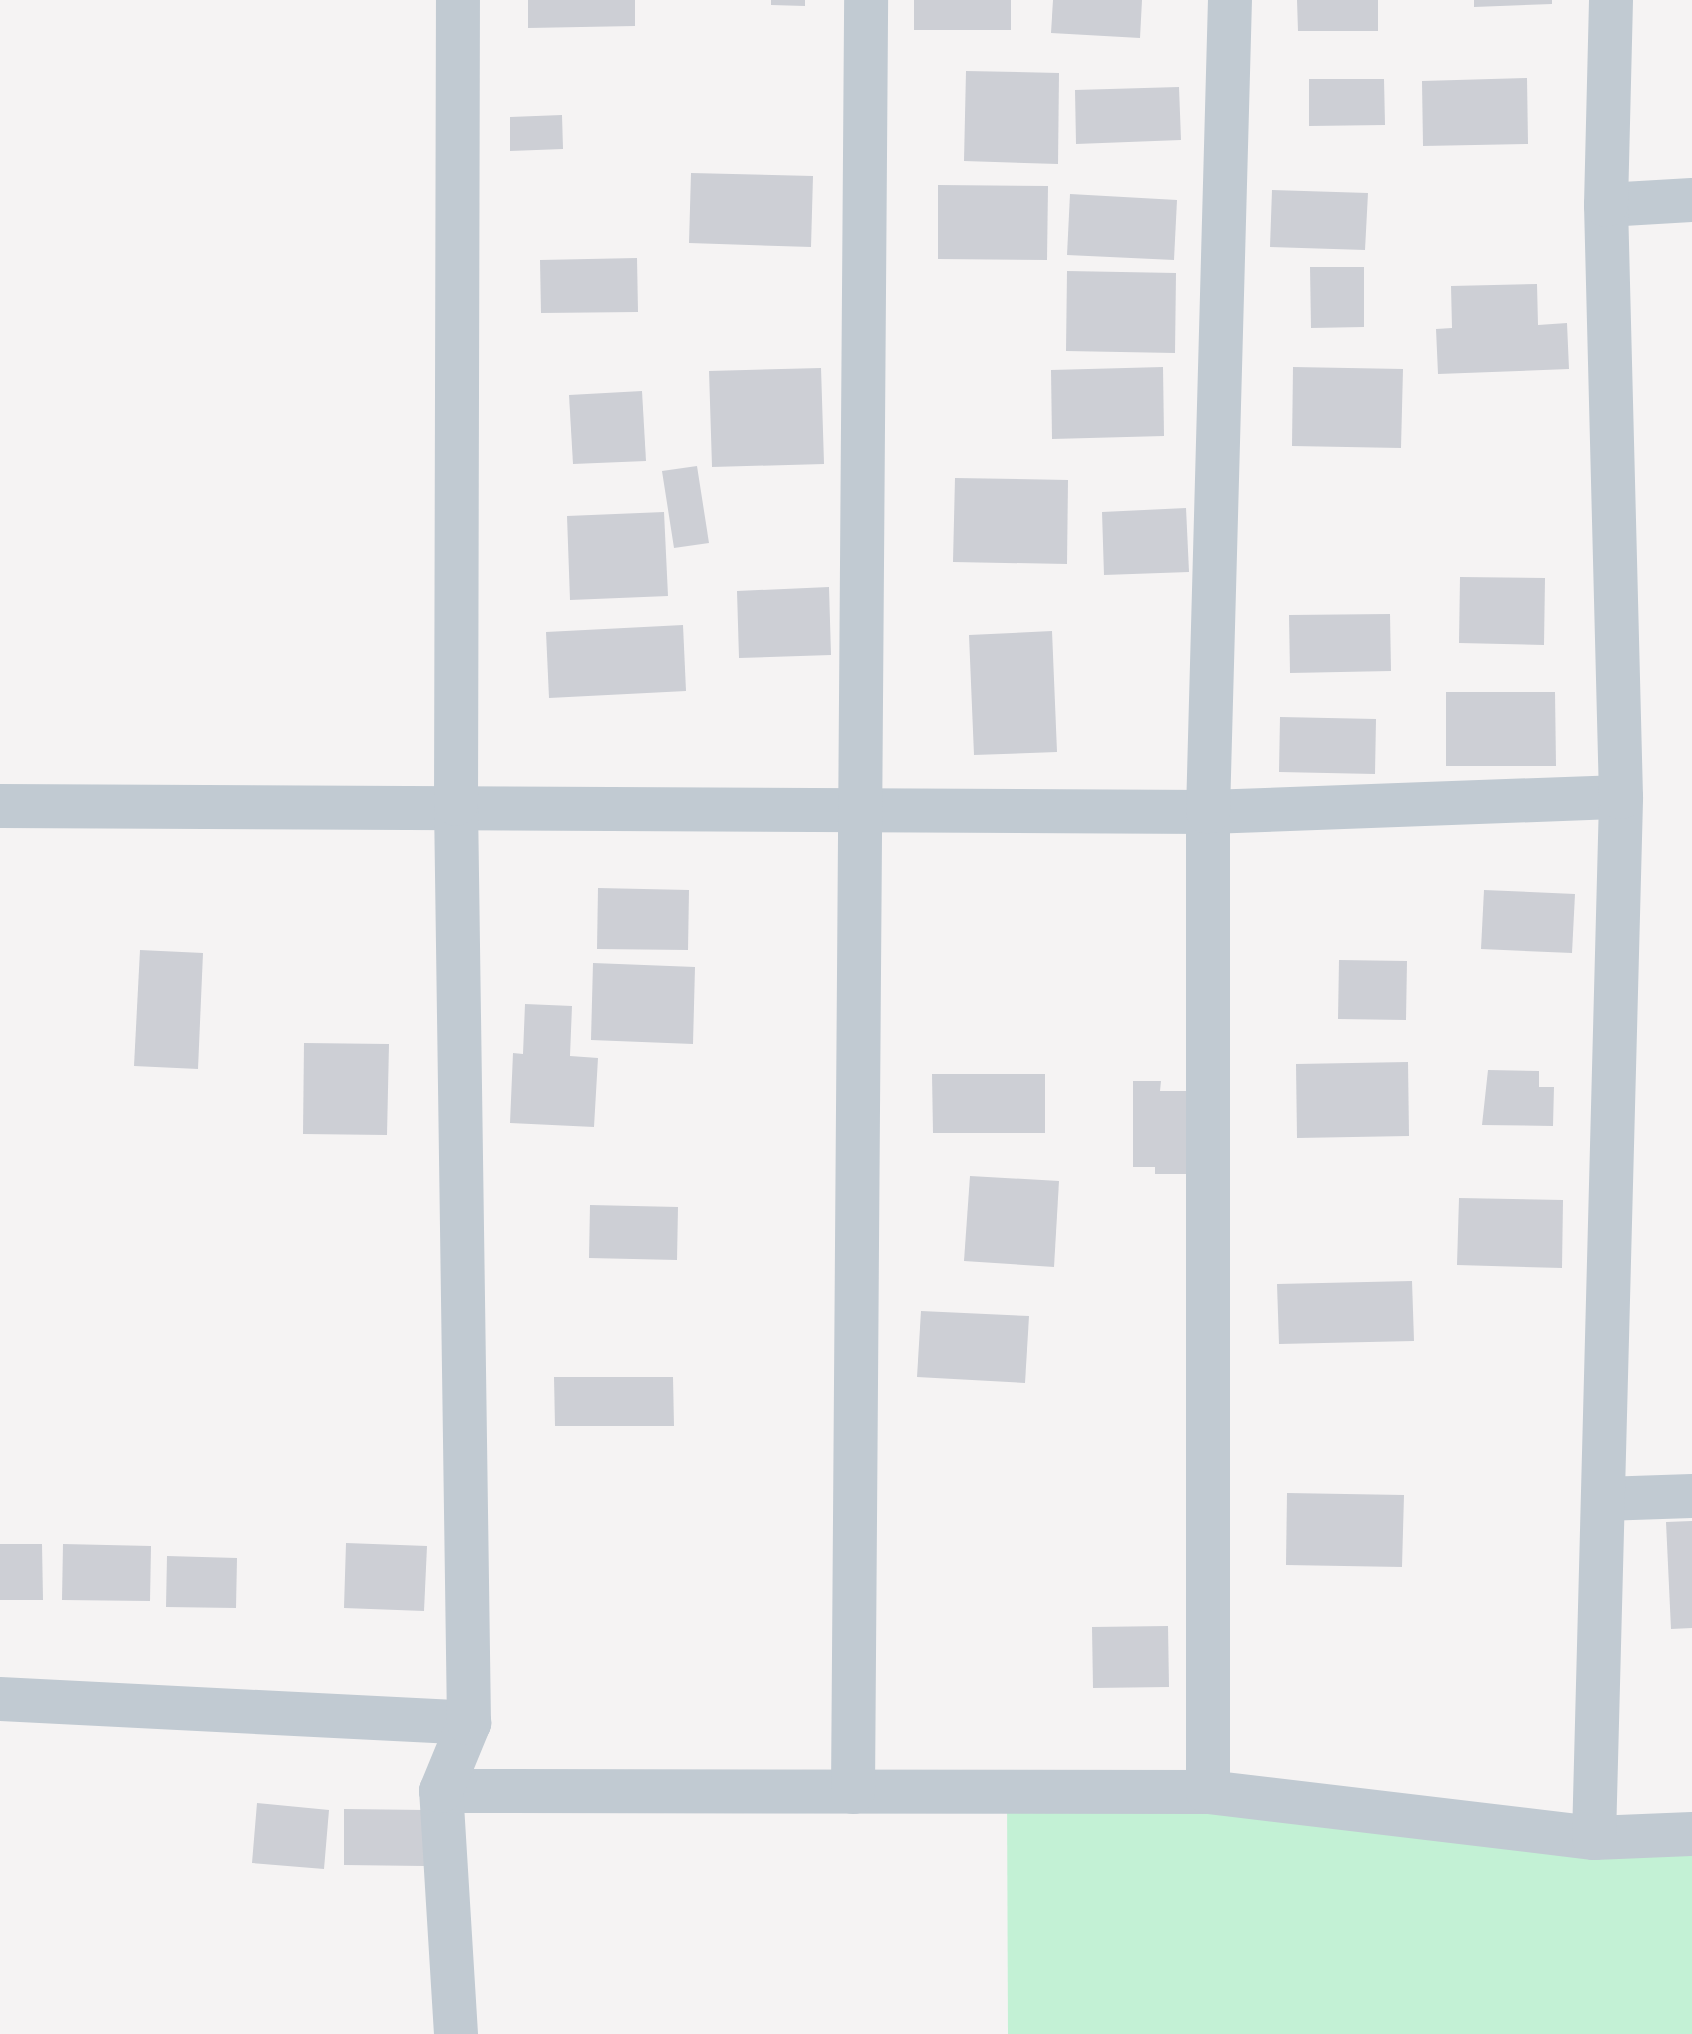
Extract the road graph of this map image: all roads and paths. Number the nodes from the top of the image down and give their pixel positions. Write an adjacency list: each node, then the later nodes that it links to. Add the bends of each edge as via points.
1 (458, 0): 8 (street)
2 (866, 0): 10 (street)
3 (1230, 0): 11 (street)
4 (1611, 0): 6 (street)
5 (1692, 200): 6 (street)
6 (1606, 205): 7 (street)
7 (1621, 797): 11 (street); 13 (street)
8 (456, 804): 9 (street); 10 (street); 15 (street)
9 (0, 806)
10 (859, 812): 11 (street); 17 (street)
11 (1208, 812): 18 (street)
12 (1692, 1496): 13 (street)
13 (1603, 1499): 20 (street)
14 (0, 1699): 15 (street)
15 (469, 1723): 16 (street)
16 (441, 1791): 17 (street); 21 (street)
17 (853, 1792): 18 (street)
18 (1208, 1792): 20 (street)
19 (1692, 1834): 20 (street)
20 (1594, 1838)
21 (456, 2034)

